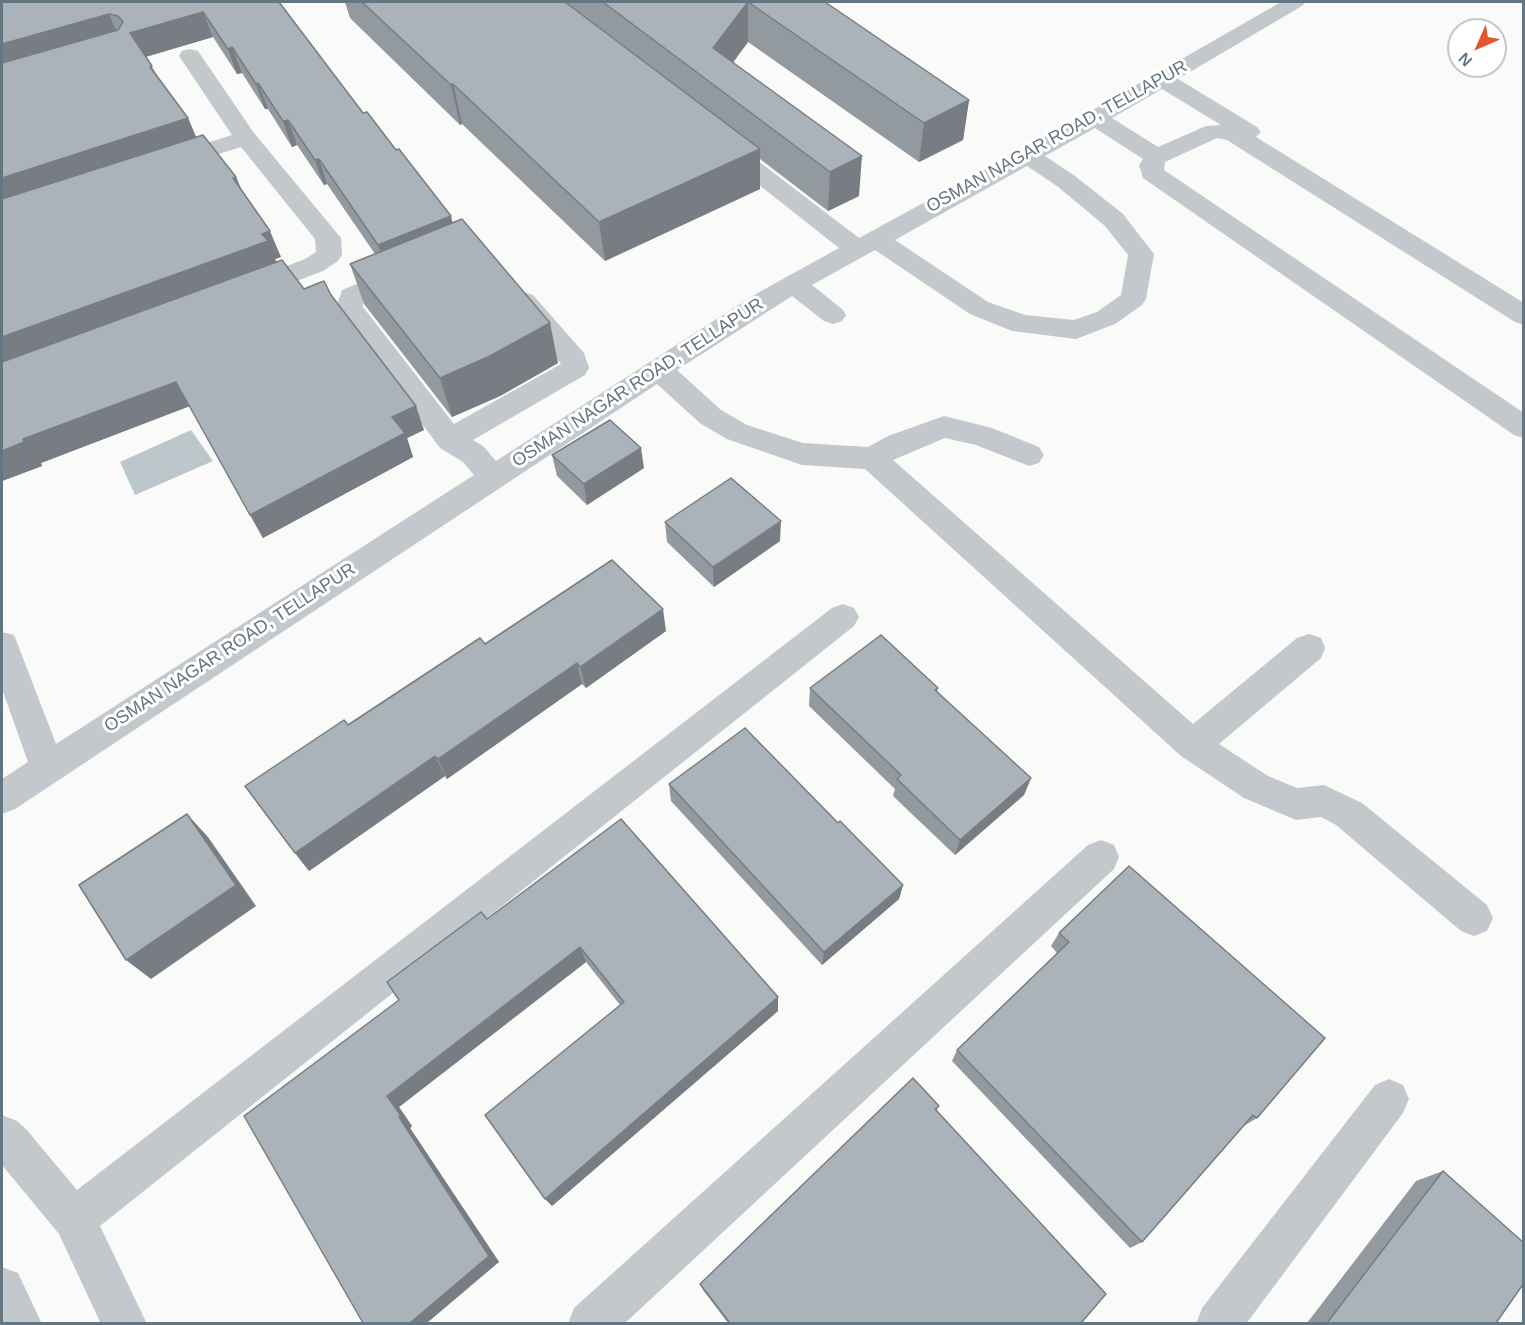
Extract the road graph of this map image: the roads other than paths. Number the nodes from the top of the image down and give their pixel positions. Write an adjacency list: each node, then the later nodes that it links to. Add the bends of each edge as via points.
1 (1295, 2): 3 (street, OSMAN NAGAR ROAD, TELLAPUR)
2 (190, 57): 6 (street)
3 (1161, 79): 4 (street, OSMAN NAGAR ROAD, TELLAPUR); 13 (street)
4 (1095, 118): 7 (street, OSMAN NAGAR ROAD, TELLAPUR); 8 (street)
5 (708, 134): 10 (street)
6 (246, 138): 9 (street); 15 (street, via 328,238 329,255 314,266)
7 (1028, 156): 10 (street, OSMAN NAGAR ROAD, TELLAPUR); 10 (street, via 1114,220 1141,254 1133,300 1106,318 1076,330 1022,324 979,308)
8 (1157, 157): 17 (street, via 1214,131 1234,134); 19 (street, via 1151,165 1152,173)
9 (144, 171)
10 (867, 244): 14 (street, OSMAN NAGAR ROAD, TELLAPUR)
11 (425, 266): 20 (street, via 351,296 349,308)
12 (505, 278): 20 (street, via 574,360 575,368)
13 (1489, 279)
14 (794, 284): 16 (street); 18 (street, OSMAN NAGAR ROAD, TELLAPUR)
15 (225, 298)
16 (833, 315)
17 (1524, 316)
18 (659, 370): 22 (street, via 711,417 737,432 802,454); 23 (street, OSMAN NAGAR ROAD, TELLAPUR)
19 (1524, 428)
20 (450, 440): 23 (street, via 473,454)
21 (1029, 455): 22 (street, via 982,436 944,427)
22 (872, 458): 27 (street)
23 (493, 477): 28 (street, OSMAN NAGAR ROAD, TELLAPUR)
24 (843, 617): 34 (street)
25 (2, 645): 28 (street)
26 (1309, 648): 27 (street)
27 (1193, 745): 31 (street, via 1256,787 1296,804 1324,801 1349,814)
28 (46, 767): 29 (street, OSMAN NAGAR ROAD, TELLAPUR)
29 (2, 798)
30 (1101, 857): 38 (street)
31 (1474, 918)
32 (1389, 1099): 39 (street)
33 (2, 1136): 34 (street)
34 (74, 1219): 37 (street)
35 (2, 1289): 36 (street)
36 (20, 1323)
37 (125, 1323)
38 (590, 1323)
39 (1218, 1323)

